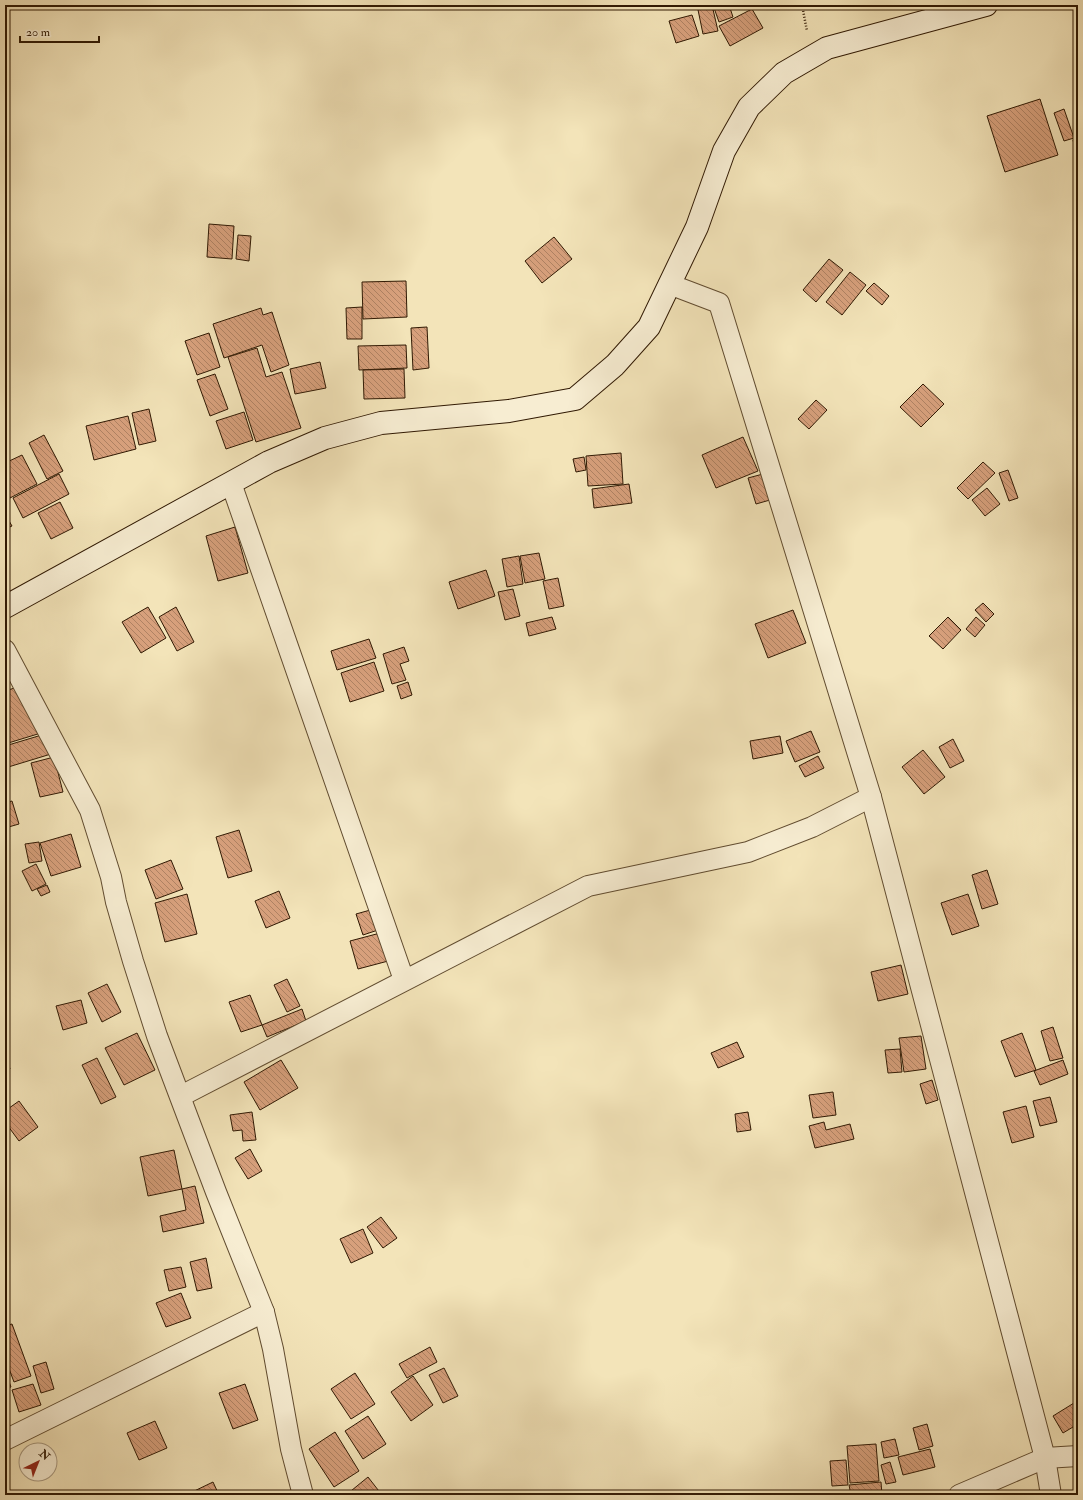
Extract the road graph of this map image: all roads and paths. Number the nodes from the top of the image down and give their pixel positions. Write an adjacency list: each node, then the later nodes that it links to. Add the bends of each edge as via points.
1 (986, 5): 2 (main road, via 827,48 784,73 749,107 724,151 697,227)
2 (669, 284): 3 (main road, via 649,328 615,365 575,399 509,411 381,424 325,438 269,462); 6 (street, via 719,302)
3 (231, 483): 4 (main road); 7 (street)
4 (5, 606)
5 (5, 650): 8 (street, via 90,810 157,1036)
6 (871, 797): 7 (street, via 812,827 748,852 588,886); 12 (street)
7 (404, 980): 8 (street)
8 (181, 1096): 9 (street)
9 (264, 1312): 10 (street); 13 (street, via 291,1449)
10 (5, 1440)
11 (1078, 1456): 12 (street)
12 (1045, 1458): 14 (street); 15 (street)
13 (303, 1495)
14 (959, 1495)
15 (1051, 1495)

